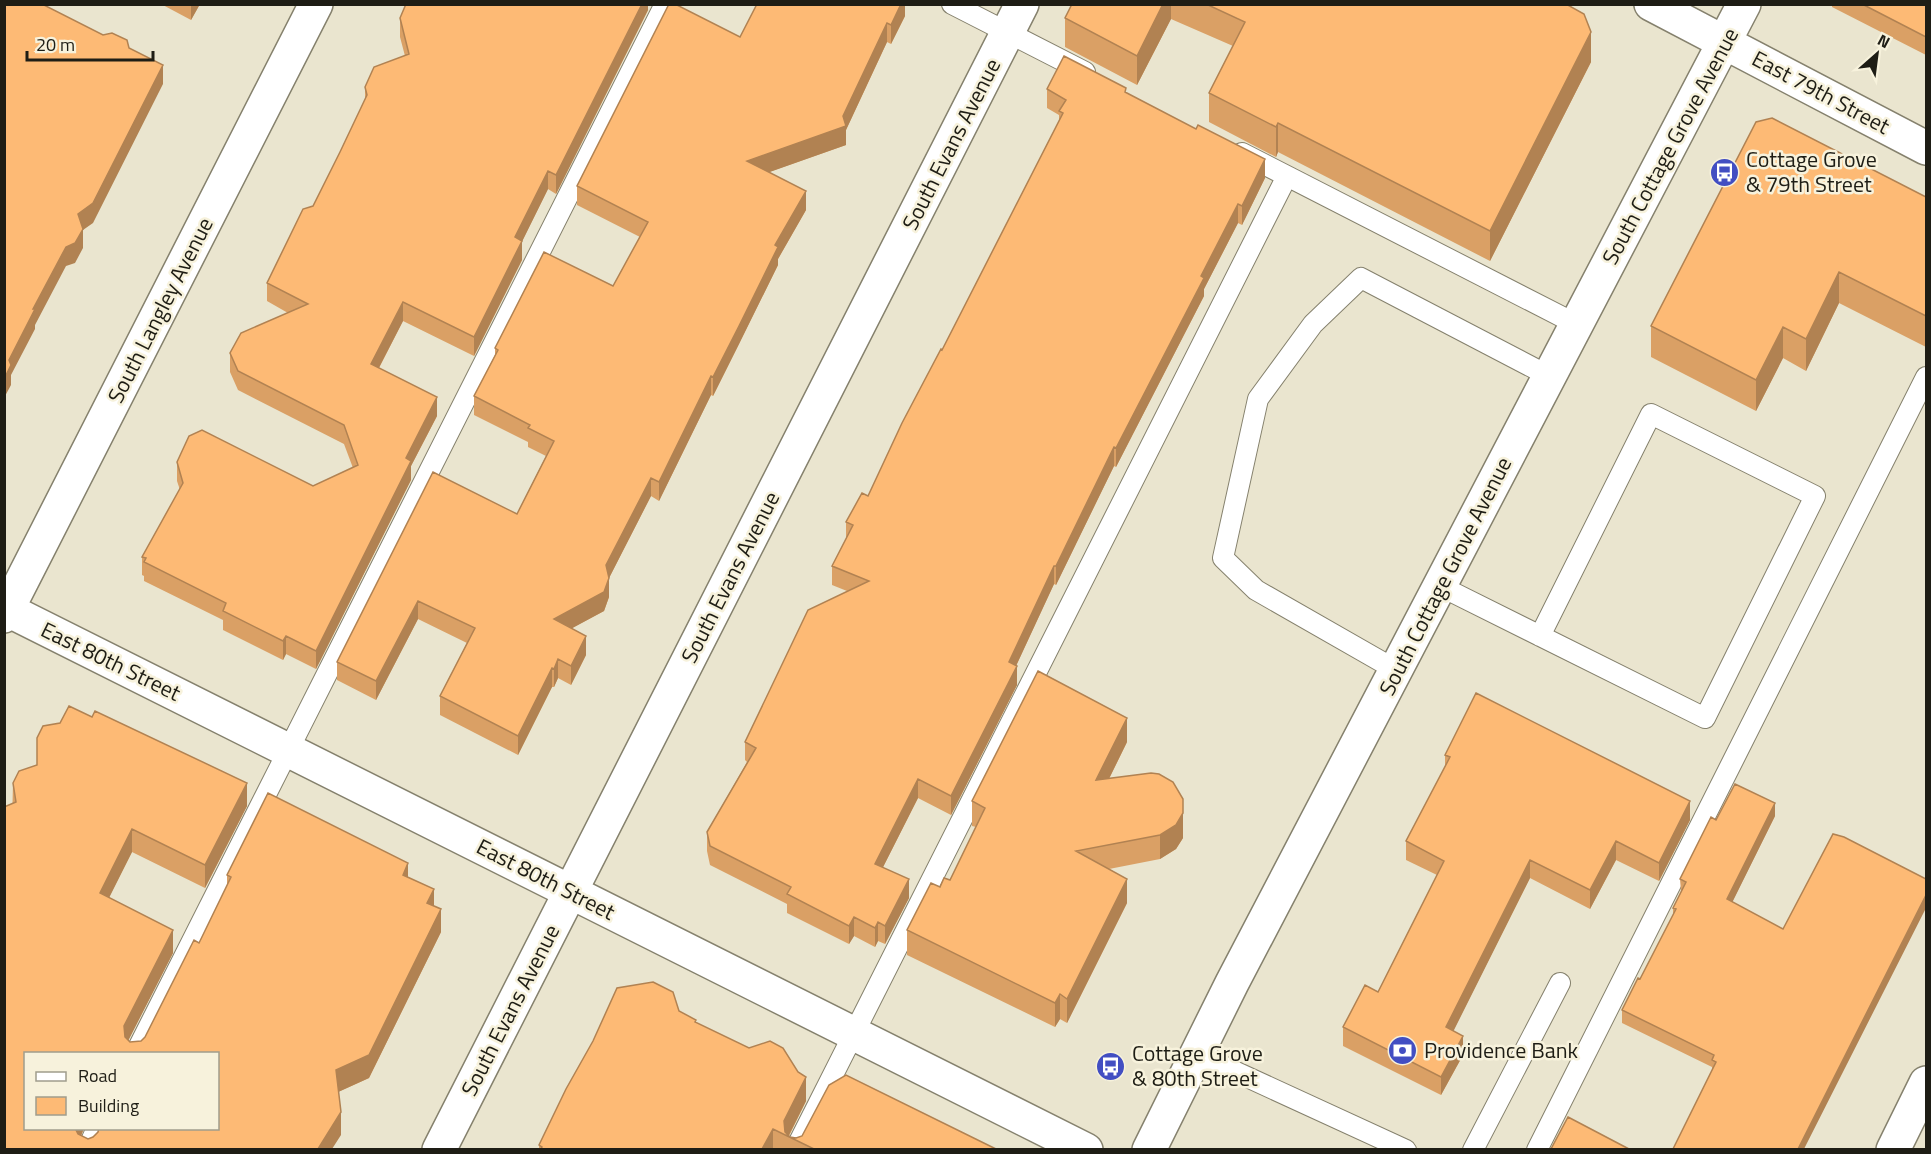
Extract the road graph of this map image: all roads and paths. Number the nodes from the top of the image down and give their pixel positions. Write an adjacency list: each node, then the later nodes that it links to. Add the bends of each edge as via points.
1 (316, 4): 16 (street, South Langley Avenue)
2 (665, 4): 19 (lane)
3 (952, 4): 6 (lane)
4 (1651, 4): 7 (street, East 79th Street)
5 (1744, 4): 7 (street, South Cottage Grove Avenue)
6 (1015, 18): 8 (lane); 20 (street, South Evans Avenue)
7 (1725, 42): 10 (street, East 79th Street); 12 (street, South Cottage Grove Avenue)
8 (1107, 83)
9 (1223, 143): 11 (lane)
10 (1926, 148)
11 (1287, 176): 12 (lane); 22 (lane)
12 (1576, 324): 13 (street, South Cottage Grove Avenue)
13 (1549, 376): 15 (street, South Cottage Grove Avenue); 18 (lane, via 1361,278 1313,324 1258,399 1224,558 1256,590)
14 (1926, 376): 34 (lane)
15 (1440, 586): 17 (lane); 18 (street, South Cottage Grove Avenue)
16 (5, 611): 19 (street, East 80th Street)
17 (1540, 636): 17 (lane, via 1651,414 1815,496 1705,718)
18 (1396, 670): 24 (street, South Cottage Grove Avenue)
19 (288, 750): 20 (street, East 80th Street); 23 (lane)
20 (570, 891): 22 (street, East 80th Street); 28 (street, South Evans Avenue)
21 (1560, 983): 33 (lane)
22 (854, 1033): 29 (lane); 30 (street, East 80th Street)
23 (136, 1052)
24 (1197, 1054): 31 (street, South Cottage Grove Avenue); 32 (lane)
25 (1926, 1083): 35 (street)
26 (96, 1130): 27 (lane)
27 (87, 1149)
28 (439, 1149)
29 (795, 1149)
30 (1086, 1149)
31 (1149, 1149)
32 (1406, 1149)
33 (1473, 1149)
34 (1537, 1149)
35 (1893, 1149)

